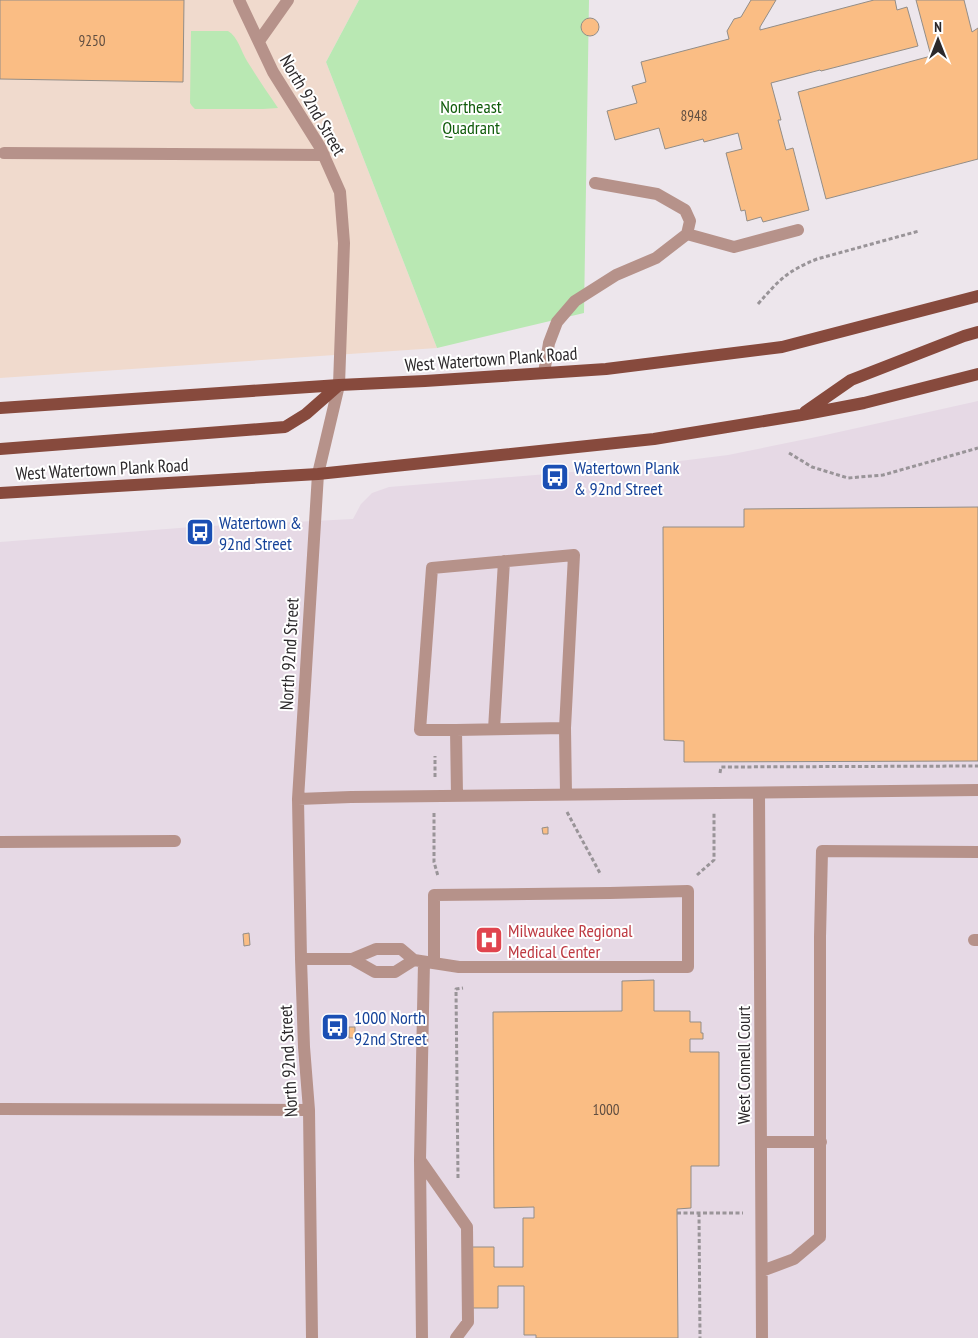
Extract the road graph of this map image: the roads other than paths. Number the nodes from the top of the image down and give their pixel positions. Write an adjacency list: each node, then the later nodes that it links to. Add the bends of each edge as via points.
1 (239, 0): 3 (street, North 92nd Street)
2 (288, 0): 3 (street)
3 (259, 41): 5 (street, North 92nd Street, via 273,72)
4 (4, 153): 5 (street)
5 (324, 155): 13 (street, North 92nd Street, via 340,192 344,243)
6 (595, 183): 8 (street, via 657,194 685,210 690,221)
7 (798, 230): 8 (street, via 734,247)
8 (686, 234): 11 (street, via 656,258 616,275 575,301 556,322)
9 (978, 296): 11 (main road, West Watertown Plank Road, via 782,347)
10 (978, 332): 15 (main road, via 851,380)
11 (544, 374): 13 (main road, West Watertown Plank Road)
12 (978, 374): 15 (main road, West Watertown Plank Road, via 864,403)
13 (339, 385): 14 (main road, West Watertown Plank Road); 16 (main road, via 306,414 285,427); 17 (street, North 92nd Street)
14 (0, 408)
15 (801, 415): 17 (main road, West Watertown Plank Road, via 654,439)
16 (0, 449)
17 (318, 474): 18 (main road, West Watertown Plank Road); 27 (street, North 92nd Street)
18 (0, 493)
19 (504, 561): 20 (street, via 574,554); 21 (street); 22 (street, via 432,568 420,730)
20 (565, 728): 21 (street); 25 (street)
21 (494, 729): 22 (street)
22 (456, 730): 26 (street)
23 (978, 790): 24 (street)
24 (759, 793): 25 (street); 36 (street, West Connell Court)
25 (566, 794): 26 (street)
26 (457, 795): 27 (street)
27 (298, 799): 31 (street, North 92nd Street)
28 (176, 841): 29 (street)
29 (0, 842)
30 (978, 852): 37 (street, via 822,851)
31 (301, 959): 32 (street); 35 (street, North 92nd Street)
32 (352, 959): 33 (street, via 375,972 396,972); 33 (street, via 376,949 401,949)
33 (424, 962): 33 (street, via 459,967 688,967 688,891 434,895); 38 (street)
34 (0, 1109): 35 (street)
35 (309, 1110): 40 (street, North 92nd Street)
36 (761, 1142): 37 (street); 39 (street, West Connell Court)
37 (821, 1142): 39 (street, via 820,1237 794,1259)
38 (420, 1160): 41 (street); 42 (street, via 467,1227 468,1322)
39 (762, 1271): 43 (street, West Connell Court)
40 (312, 1338)
41 (422, 1338)
42 (456, 1338)
43 (762, 1338)

